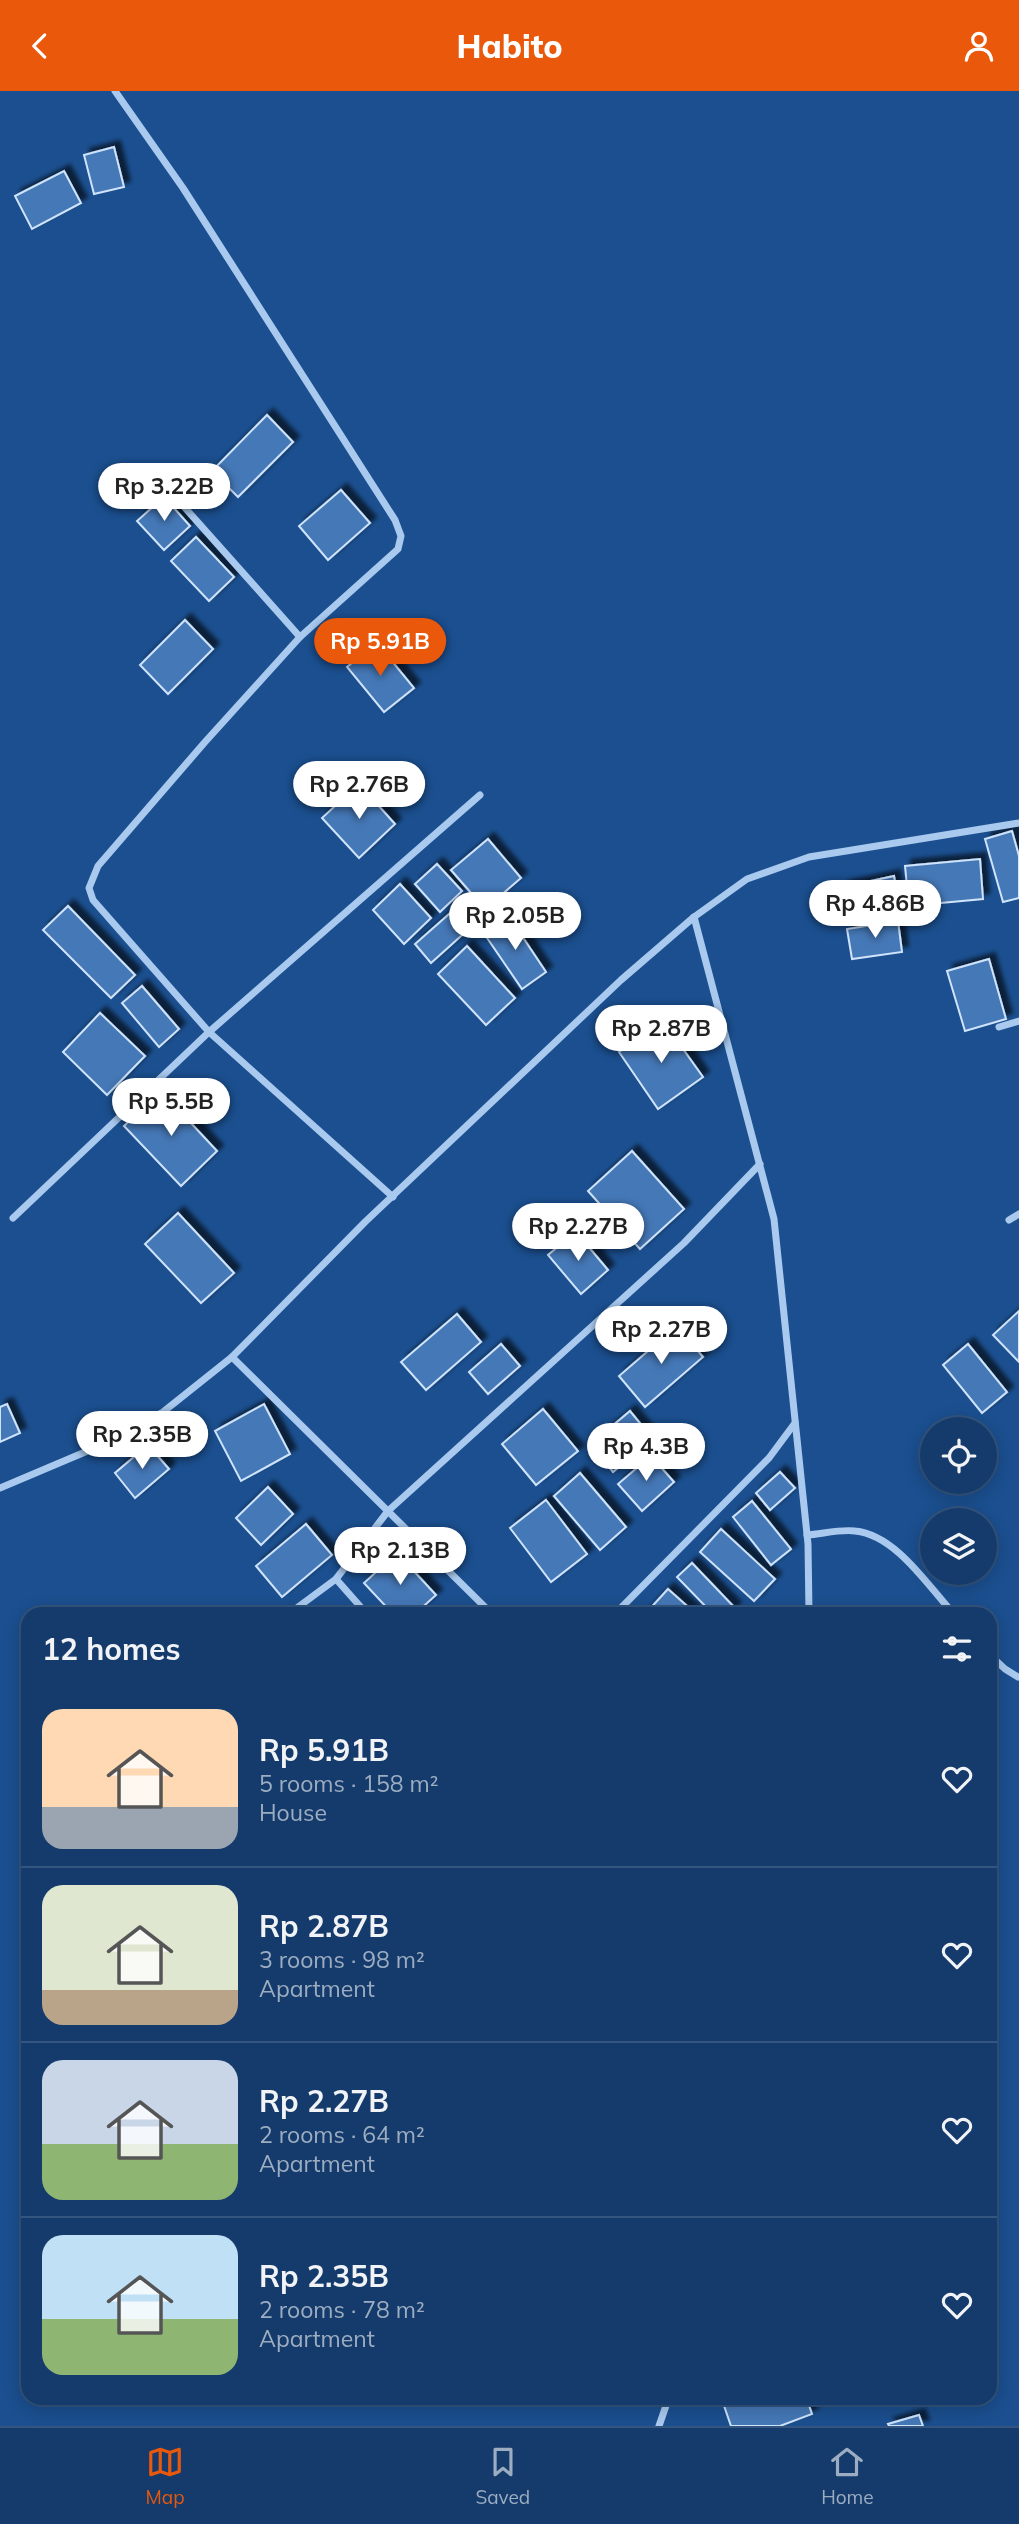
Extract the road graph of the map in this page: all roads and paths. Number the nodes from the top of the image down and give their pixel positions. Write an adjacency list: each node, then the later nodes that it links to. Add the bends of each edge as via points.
1 (115, 91): 3 (street, via 183,188 401,536 398,549)
2 (154, 473): 3 (street)
3 (300, 637): 9 (street, via 205,741 91,878 93,900)
4 (480, 795): 9 (street)
5 (1019, 823): 6 (street, via 809,857 747,879)
6 (694, 917): 10 (street); 11 (street, via 621,980)
7 (1019, 1021): 8 (street)
8 (999, 1027)
9 (209, 1032): 11 (street); 13 (street)
10 (760, 1164): 16 (street, via 774,1219); 18 (street, via 684,1243)
11 (393, 1197): 15 (street)
12 (1019, 1214): 14 (street)
13 (13, 1218)
14 (1009, 1220)
15 (232, 1357): 17 (street, via 163,1412 97,1447); 18 (street)
16 (796, 1423): 19 (street); 24 (street, via 769,1458)
17 (0, 1488)
18 (388, 1511): 20 (street); 23 (street)
19 (807, 1535): 25 (street); 26 (street, via 857,1531 882,1541)
20 (336, 1579): 21 (street); 22 (street)
21 (298, 1607)
22 (361, 1607)
23 (485, 1607)
24 (622, 1607)
25 (809, 1607)
26 (948, 1607)
27 (997, 1662): 28 (street)
28 (1018, 1677)
29 (666, 2405): 30 (street)
30 (659, 2426)

